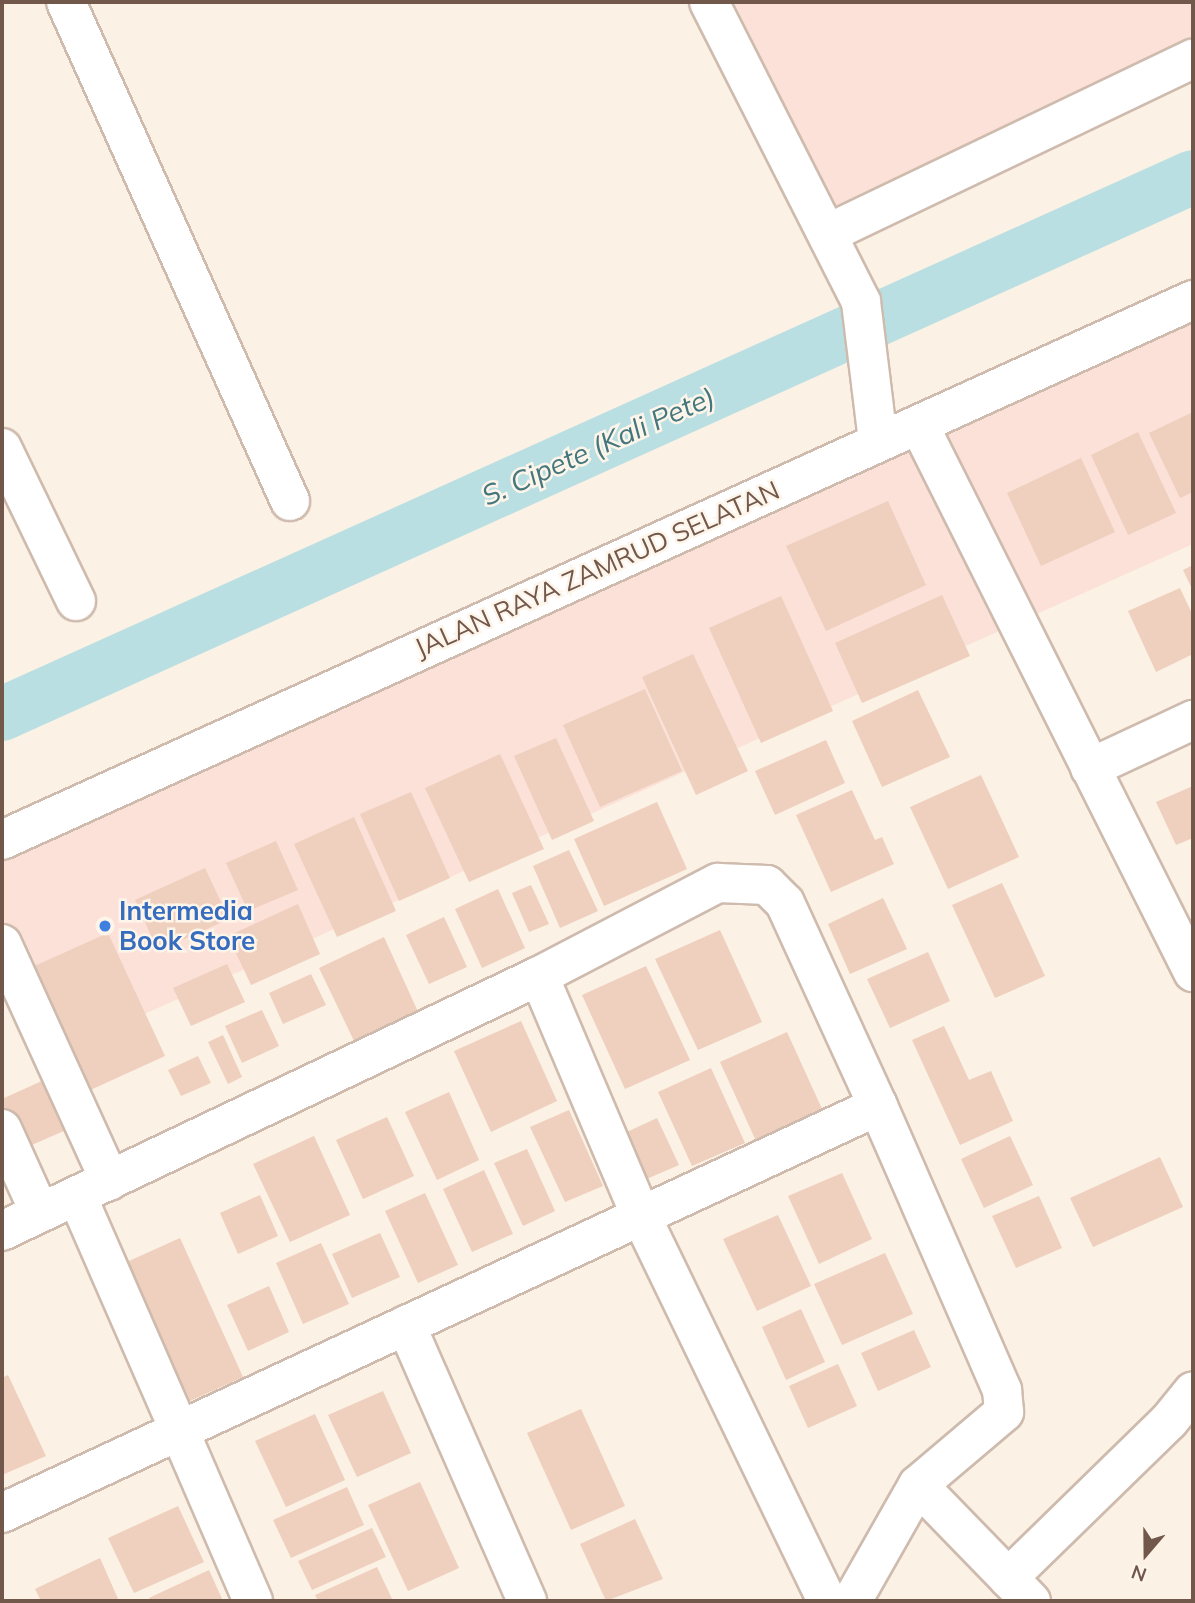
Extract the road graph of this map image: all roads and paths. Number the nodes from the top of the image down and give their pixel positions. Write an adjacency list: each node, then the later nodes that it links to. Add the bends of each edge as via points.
1 (66, 2): 9 (street)
2 (709, 2): 4 (street)
3 (1193, 59): 4 (street)
4 (827, 234): 7 (street, via 861,302)
5 (1193, 300): 6 (street, JALAN RAYA ZAMRUD SELATAN)
6 (919, 425): 7 (street, JALAN RAYA ZAMRUD SELATAN); 12 (street, via 1023,623)
7 (876, 431): 13 (street, JALAN RAYA ZAMRUD SELATAN)
8 (2, 448): 10 (street)
9 (290, 501)
10 (76, 601)
11 (1193, 720): 12 (street)
12 (1090, 768): 15 (street)
13 (2, 840)
14 (2, 944): 19 (street)
15 (1193, 972)
16 (539, 976): 17 (street, via 718,883 767,885 785,903); 19 (street); 21 (street)
17 (878, 1106): 21 (street); 26 (street, via 1003,1399 1004,1412)
18 (2, 1129): 20 (street)
19 (94, 1189): 20 (street); 25 (street)
20 (40, 1213): 22 (street)
21 (641, 1216): 23 (street); 31 (street)
22 (2, 1231)
23 (406, 1325): 25 (street); 30 (street)
24 (1193, 1391): 28 (street)
25 (175, 1421): 27 (street); 29 (street)
26 (918, 1485): 28 (street); 32 (street)
27 (2, 1513)
28 (1019, 1590)
29 (253, 1601)
30 (527, 1601)
31 (827, 1601)
32 (852, 1601)

